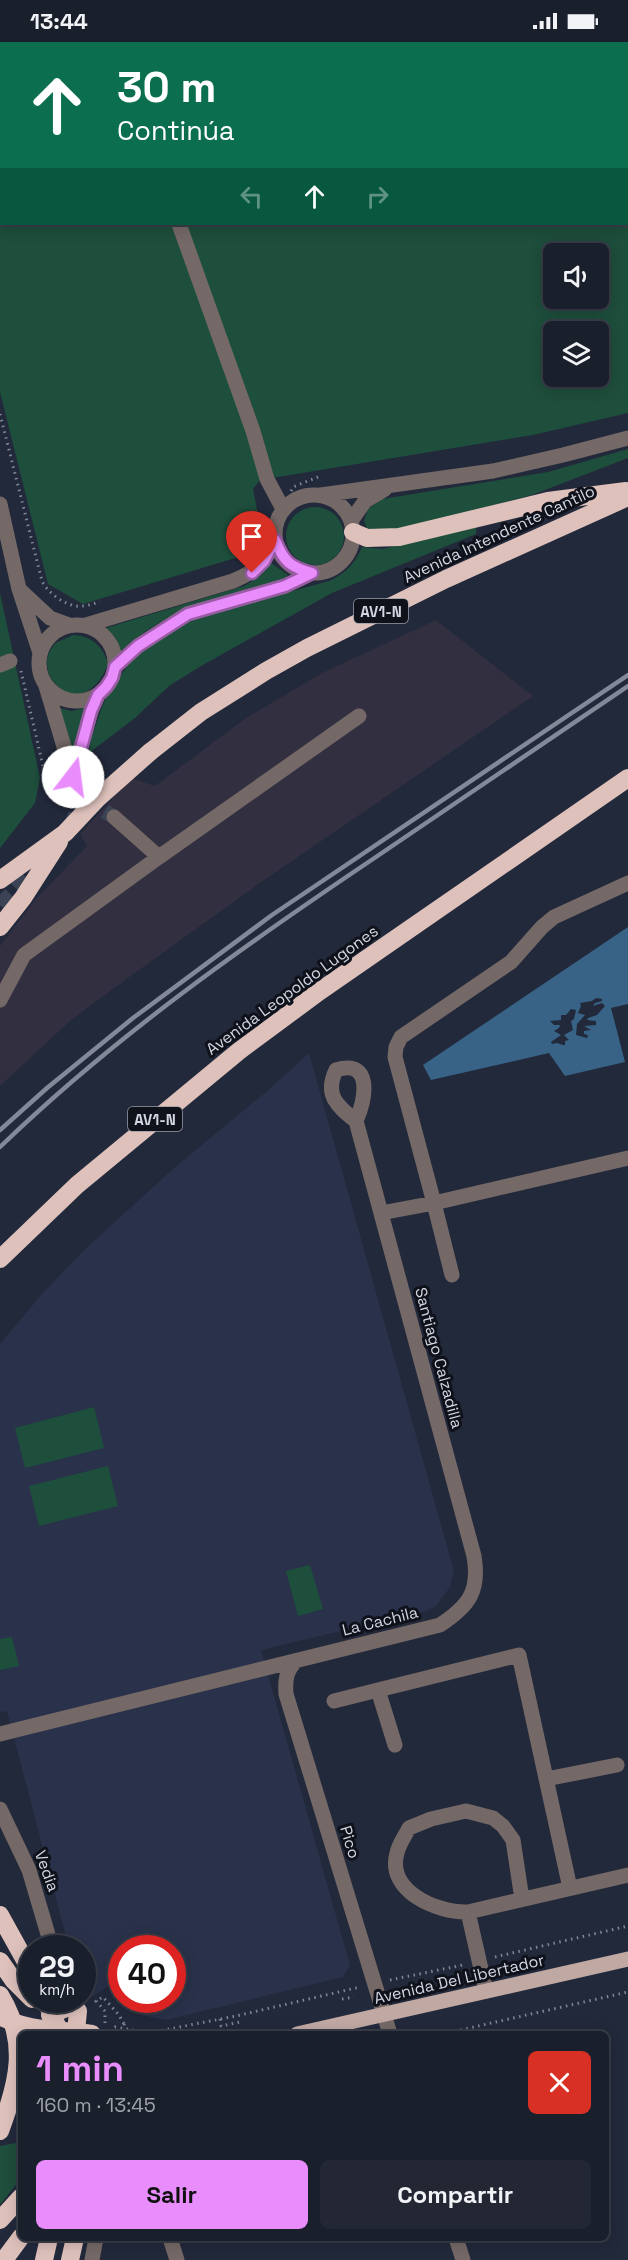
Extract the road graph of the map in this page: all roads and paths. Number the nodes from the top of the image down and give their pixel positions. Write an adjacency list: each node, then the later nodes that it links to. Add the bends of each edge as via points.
1 (179, 225): 9 (street, via 267,479)
2 (0, 414): 14 (path, via 46,590 74,606)
3 (628, 438): 4 (street, via 493,471)
4 (389, 486): 6 (street); 10 (street, via 365,501)
5 (628, 491): 10 (highway, via 548,501 399,537 367,538)
6 (321, 495): 9 (street, via 293,500); 10 (street, via 345,509)
7 (628, 497): 26 (highway, Avenida Intendente Cantilo / AV1-N, bridge, via 446,579 307,648 201,712 150,752)
8 (0, 504): 13 (street)
9 (283, 509): 11 (street)
10 (352, 527): 12 (street, via 350,548 342,561 328,570)
11 (275, 540): 12 (street, via 282,557 295,569); 16 (street, via 252,573)
12 (312, 573): 19 (street, via 285,586 188,614 138,646)
13 (20, 589): 15 (street, via 50,618); 17 (street)
14 (106, 600)
15 (69, 625): 16 (street); 17 (street, via 51,635)
16 (86, 625): 19 (street, via 105,636 115,656)
17 (40, 653): 20 (street, via 41,676)
18 (10, 664): 24 (path, via 46,778)
19 (115, 667): 21 (street, via 112,678)
20 (46, 686): 21 (street, via 64,699 87,700); 21 (street, via 73,777)
21 (98, 695)
22 (359, 716): 27 (street)
23 (628, 778): 36 (highway, Avenida Leopoldo Lugones / AV1-N, via 239,1051 77,1185)
24 (45, 794)
25 (114, 817): 27 (street)
26 (65, 833): 28 (highway, bridge); 30 (highway, bridge)
27 (159, 856): 31 (street, via 24,955)
28 (0, 880)
29 (628, 883): 34 (street, via 554,917 511,962 401,1038 395,1057)
30 (0, 927)
31 (0, 1000)
32 (356, 1121): 35 (street, Santiago Calzadilla)
33 (628, 1158): 34 (street)
34 (434, 1203): 35 (street); 37 (street)
35 (381, 1213): 38 (street, Santiago Calzadilla, via 474,1556 477,1572 474,1592)
36 (0, 1260)
37 (452, 1275)
38 (467, 1603): 39 (street, La Cachila, via 440,1624)
39 (296, 1661): 42 (street, La Cachila); 58 (street, Pico, via 285,1681 286,1694)
40 (378, 1690): 41 (street); 43 (street); 45 (street, via 519,1655)
41 (334, 1701)
42 (0, 1734)
43 (395, 1745)
44 (616, 1765): 45 (street)
45 (546, 1779): 48 (street)
46 (0, 1809): 53 (street, Vedia, via 29,1870)
47 (628, 1875): 48 (street)
48 (570, 1888): 49 (street)
49 (522, 1899): 50 (street); 50 (street, via 513,1840 493,1818 466,1811 410,1828 396,1854 398,1879 414,1896 451,1913)
50 (468, 1912): 57 (street)
51 (4, 1922): 54 (highway)
52 (628, 1926): 57 (path)
53 (48, 1935)
54 (18, 1948)
55 (628, 1959): 60 (main road, Avenida Del Libertador)
56 (0, 1960): 59 (highway)
57 (479, 1961): 58 (path); 60 (street)
58 (374, 1983): 69 (street, Pico); 71 (path)
59 (18, 1985)
60 (486, 1991): 69 (main road, Avenida Del Libertador)
61 (628, 1992): 83 (path)
62 (0, 1995): 84 (highway, bridge, via 16,2033)
63 (354, 1997): 64 (path)
64 (342, 1999)
65 (105, 2011): 78 (path, bridge, via 96,2001 103,1997 119,2014)
66 (46, 2013): 73 (highway)
67 (54, 2013): 75 (highway, bridge)
68 (75, 2013): 76 (highway)
69 (384, 2014): 81 (main road, Avenida Del Libertador); 82 (street, Pico)
70 (0, 2016): 74 (highway, via 19,2025)
71 (220, 2019): 72 (path, via 221,2026); 80 (path)
72 (240, 2022)
73 (48, 2031)
74 (63, 2031)
75 (76, 2031)
76 (78, 2031)
77 (110, 2031): 79 (path, via 115,2027)
78 (126, 2031)
79 (138, 2031)
80 (159, 2031)
81 (310, 2031)
82 (389, 2031)
83 (456, 2031)
84 (18, 2051)
85 (18, 2065): 88 (highway, bridge)
86 (18, 2099): 87 (main road)
87 (0, 2102)
88 (0, 2131)
89 (18, 2200): 90 (highway)
90 (0, 2220)
91 (18, 2241): 97 (highway)
92 (48, 2241): 98 (highway)
93 (74, 2241): 99 (highway)
94 (95, 2241): 100 (street)
95 (171, 2241): 101 (street)
96 (457, 2241): 102 (street)
97 (4, 2260)
98 (44, 2260)
99 (70, 2260)
100 (92, 2260)
101 (177, 2260)
102 (463, 2260)

